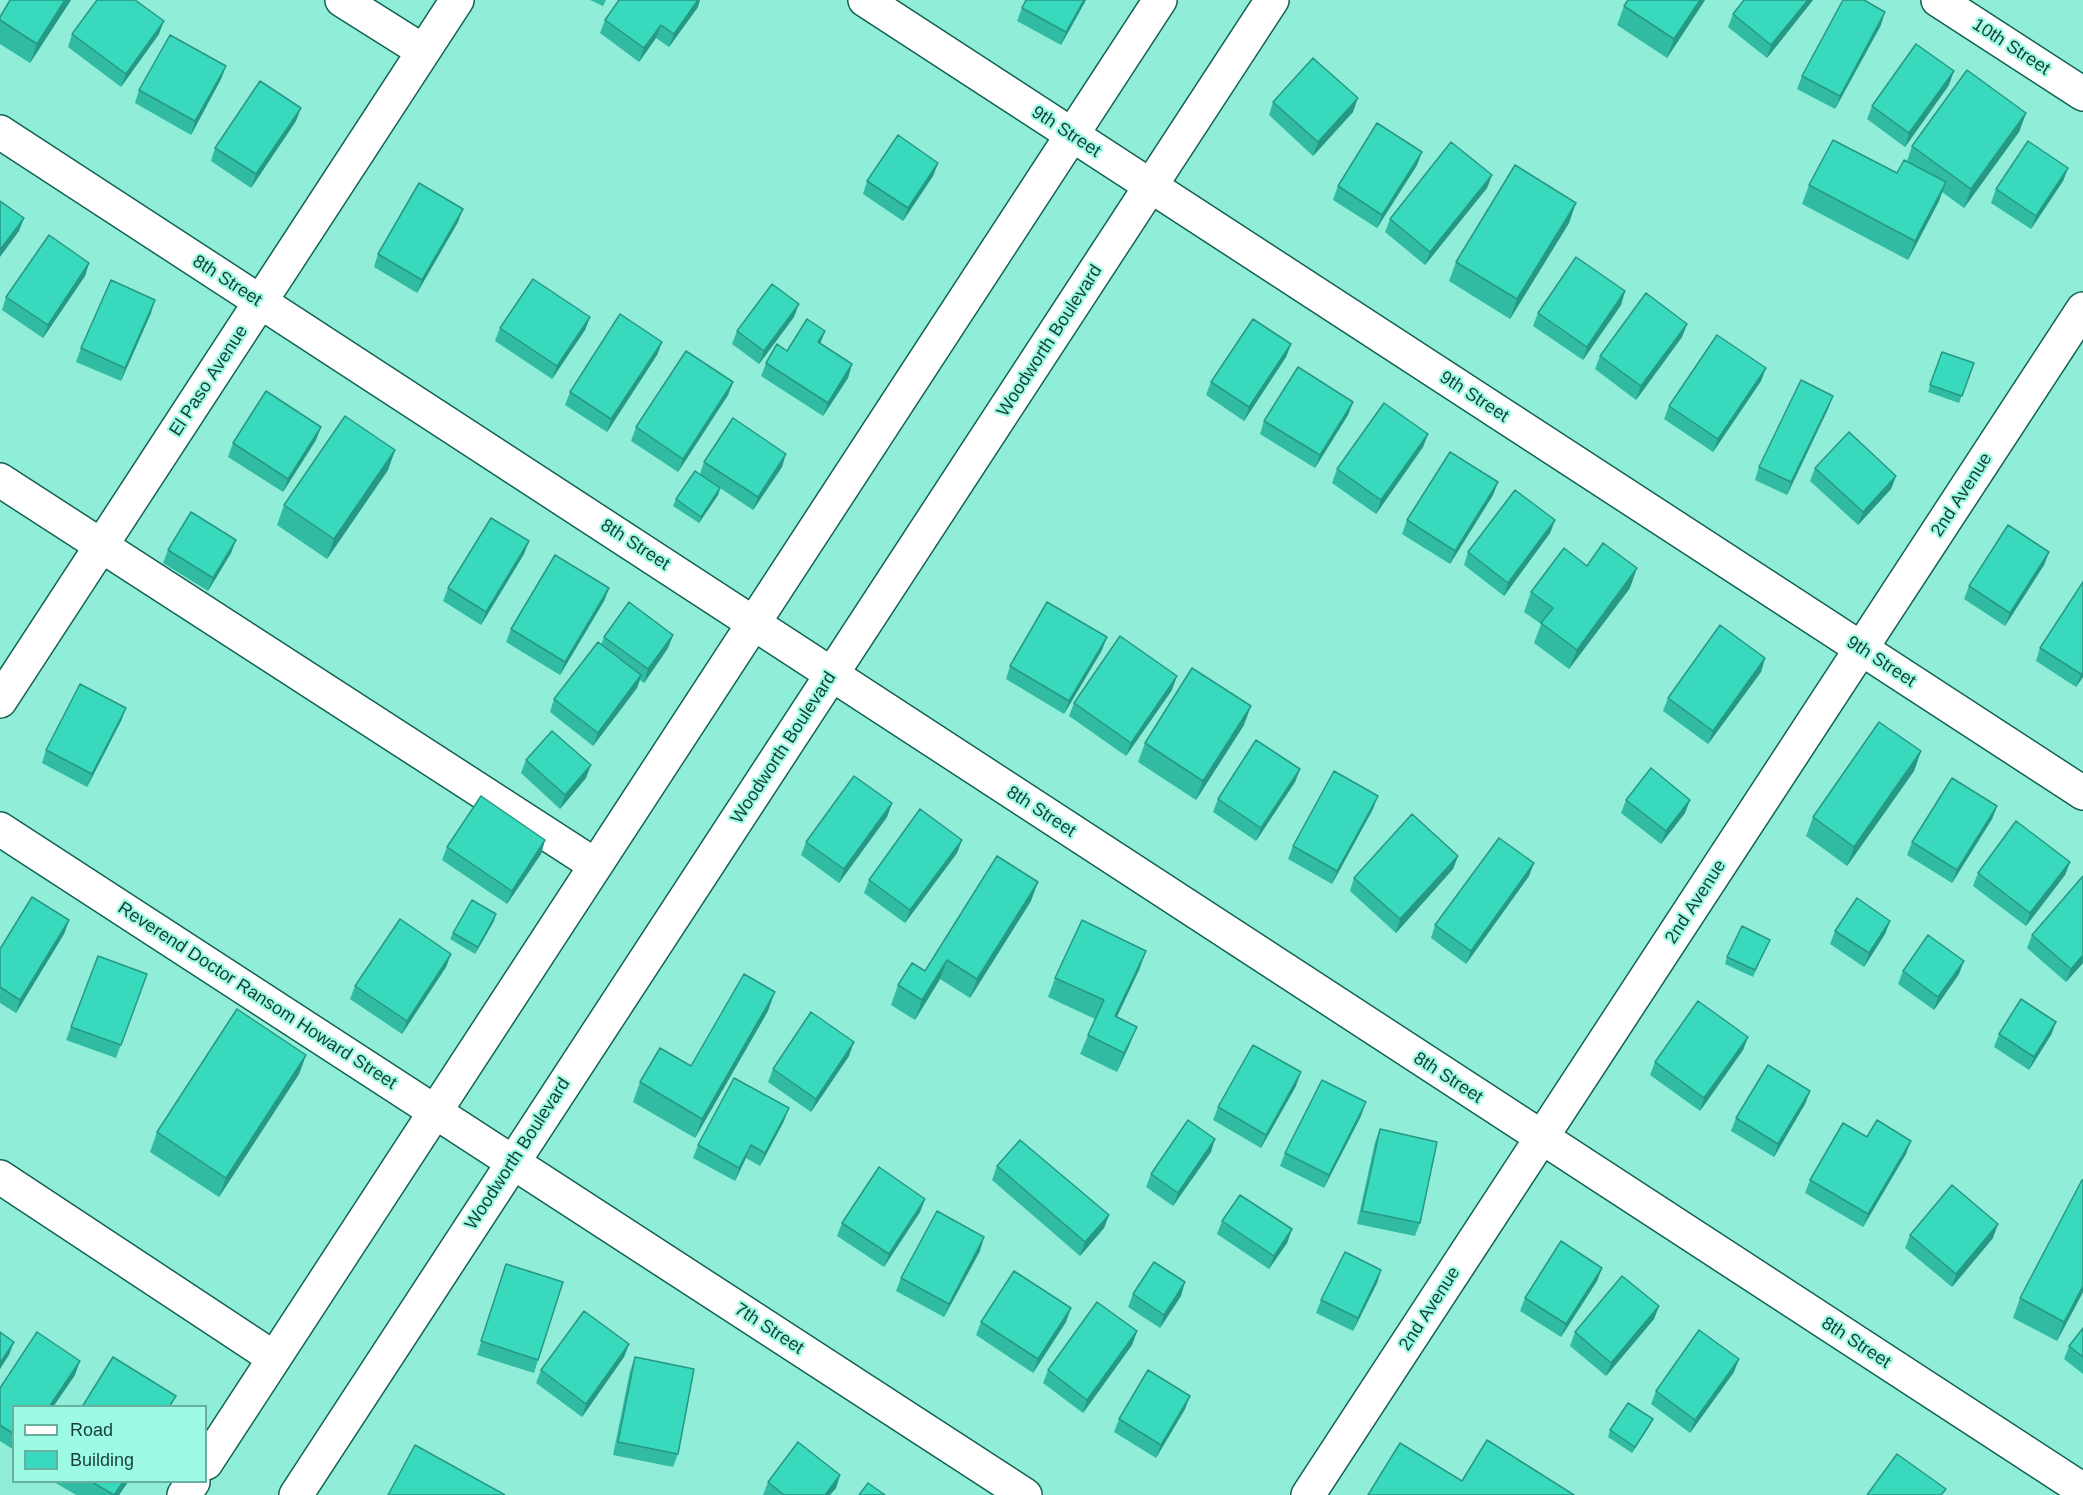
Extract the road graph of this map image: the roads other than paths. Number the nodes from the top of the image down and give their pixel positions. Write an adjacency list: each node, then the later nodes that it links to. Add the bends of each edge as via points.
1 (342, 0): 7 (street)
2 (457, 0): 7 (street, El Paso Avenue)
3 (865, 0): 10 (street, 9th Street)
4 (1160, 0): 10 (street)
5 (1272, 0): 11 (street, Woodworth Boulevard)
6 (1938, 0): 8 (street, 10th Street)
7 (423, 51): 12 (street, El Paso Avenue)
8 (2083, 94)
9 (0, 132): 12 (street, 8th Street)
10 (1071, 135): 11 (street, 9th Street); 16 (street)
11 (1151, 187): 17 (street, 9th Street); 18 (street, Woodworth Boulevard)
12 (260, 302): 15 (street, El Paso Avenue); 16 (street, 8th Street)
13 (2083, 309): 17 (street, 2nd Avenue)
14 (0, 480): 15 (street)
15 (101, 545): 19 (street, El Paso Avenue); 22 (street)
16 (754, 622): 18 (street, 8th Street); 22 (street)
17 (1861, 649): 20 (street, 9th Street); 24 (street, 2nd Avenue)
18 (831, 675): 24 (street, 8th Street); 25 (street, Woodworth Boulevard)
19 (0, 701)
20 (2083, 793)
21 (0, 829): 23 (street, Reverend Doctor Ransom Howard Street)
22 (595, 865): 23 (street)
23 (434, 1112): 25 (street, Reverend Doctor Ransom Howard Street); 27 (street)
24 (1541, 1138): 29 (street, 8th Street); 32 (street, 2nd Avenue)
25 (513, 1163): 30 (street, Woodworth Boulevard); 31 (street, 7th Street)
26 (0, 1177): 27 (street)
27 (274, 1358): 28 (street)
28 (207, 1461)
29 (2083, 1490)
30 (297, 1495)
31 (1025, 1495)
32 (1308, 1495)

